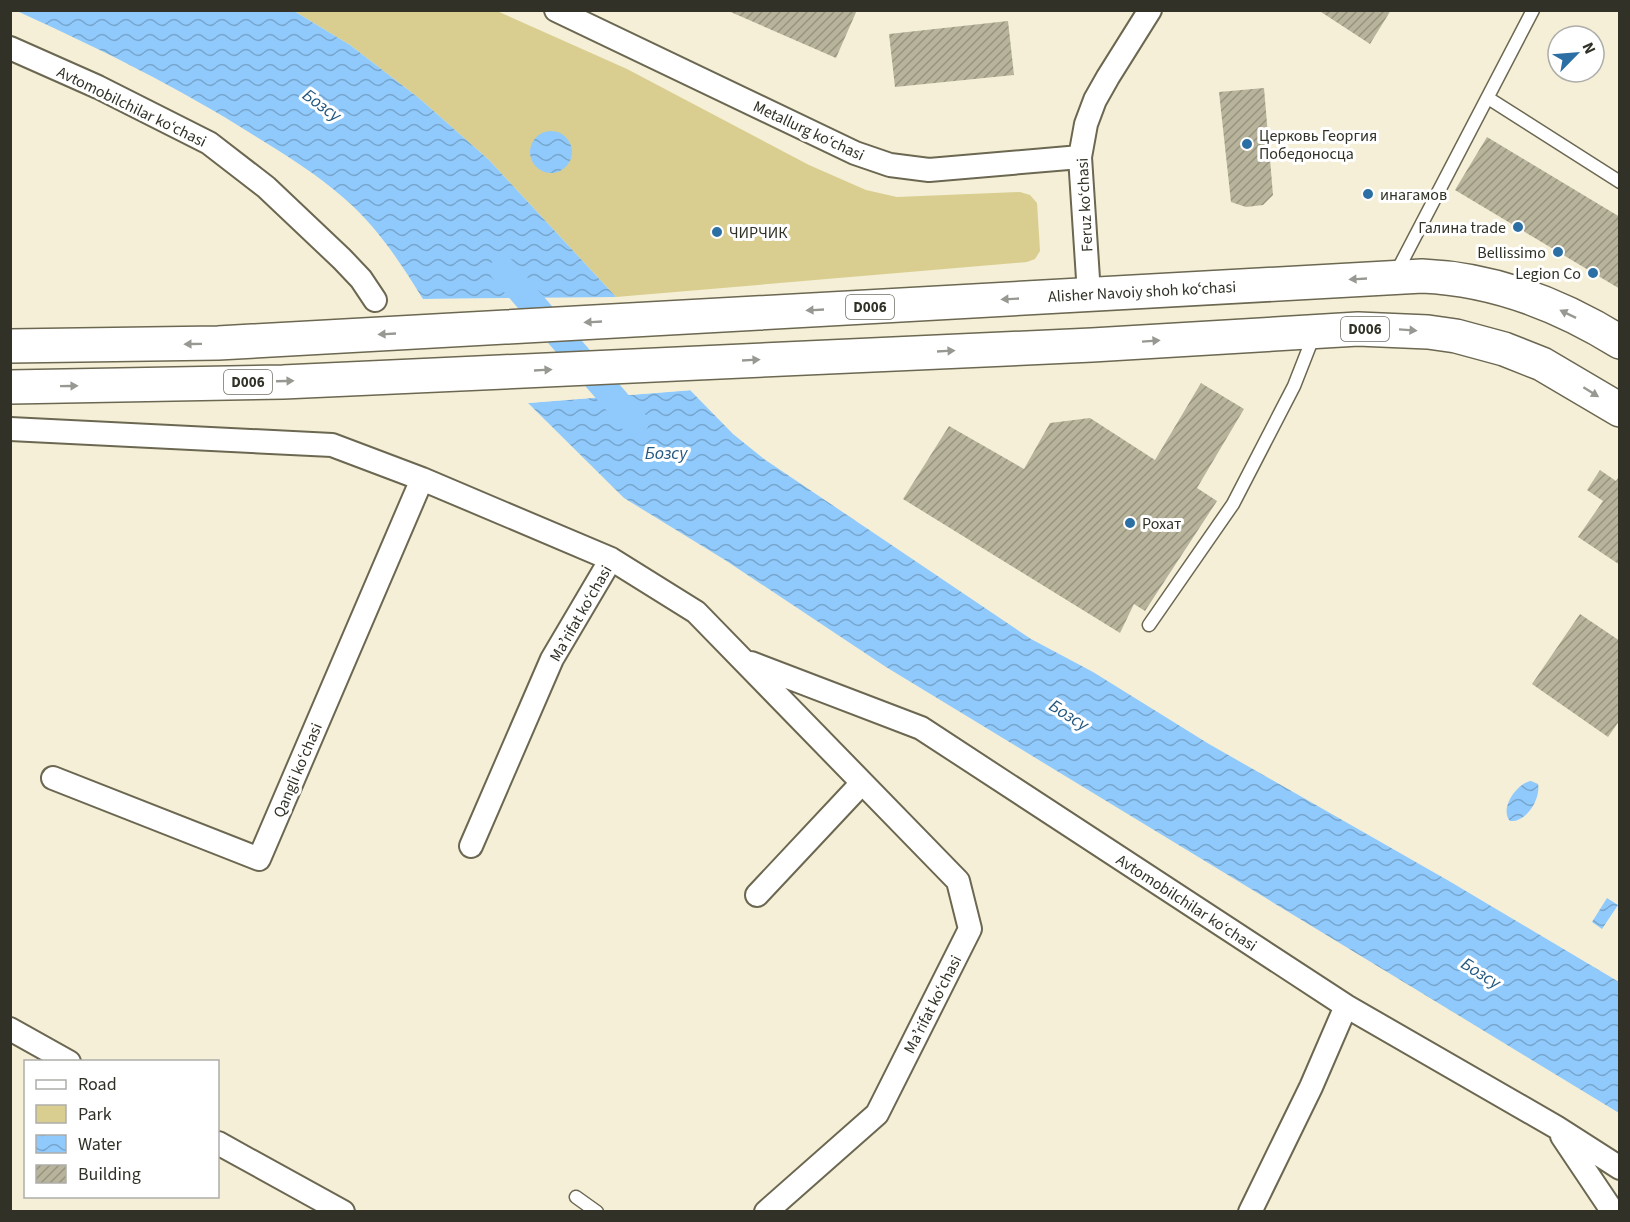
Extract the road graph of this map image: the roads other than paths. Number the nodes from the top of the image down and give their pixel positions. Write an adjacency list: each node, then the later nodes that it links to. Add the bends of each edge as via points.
1 (1150, 10): 6 (street, Feruz ko‘chasi, via 1095,100)
2 (1533, 10): 5 (lane)
3 (567, 13): 6 (street, Metallurg ko‘chasi, via 855,153 890,165 929,170)
4 (10, 48): 10 (street, Avtomobilchilar ko‘chasi, via 208,143 266,188 342,259)
5 (1488, 98): 7 (lane); 8 (lane)
6 (1080, 157): 9 (street, Feruz ko‘chasi)
7 (1620, 182)
8 (1394, 277): 9 (main road, Alisher Navoiy shoh koʻchasi / D006, one-way to 9); 12 (main road, Alisher Navoiy shoh koʻchasi / D006, one-way to 8, via 1568,314 1499,287 1447,277)
9 (1089, 294): 13 (main road, Feruz ko‘chasi); 14 (main road, Alisher Navoiy shoh koʻchasi / D006, one-way to 14, via 218,344)
10 (375, 300)
11 (1316, 330): 13 (main road, D006, one-way to 11); 16 (main road, D006, one-way to 16, via 1409,330 1481,342 1542,364); 20 (lane, via 1294,386 1233,504)
12 (1620, 342)
13 (1092, 345): 15 (main road, D006, one-way to 13, via 283,382)
14 (10, 346)
15 (10, 387)
16 (1620, 410)
17 (10, 429): 18 (street, via 332,445)
18 (422, 479): 19 (street); 22 (street, Qangli ko‘chasi, via 259,859)
19 (611, 559): 21 (street, Maʼrifat ko‘chasi, via 696,612); 24 (street, Maʼrifat ko‘chasi, via 552,659)
20 (1149, 625)
21 (744, 661): 23 (street, Maʼrifat ko‘chasi); 26 (street, Avtomobilchilar ko‘chasi, via 921,728)
22 (53, 778)
23 (862, 783): 25 (street); 35 (street, Maʼrifat ko‘chasi, via 958,881 970,929 877,1114)
24 (471, 846)
25 (757, 895)
26 (1346, 1006): 29 (street, Avtomobilchilar ko‘chasi); 36 (street)
27 (10, 1029): 28 (street)
28 (65, 1060)
29 (1556, 1127): 31 (street, Avtomobilchilar ko‘chasi); 37 (street)
30 (219, 1144): 33 (street)
31 (1620, 1168)
32 (576, 1197): 34 (lane)
33 (344, 1212)
34 (597, 1212)
35 (766, 1212)
36 (1250, 1212)
37 (1613, 1212)

